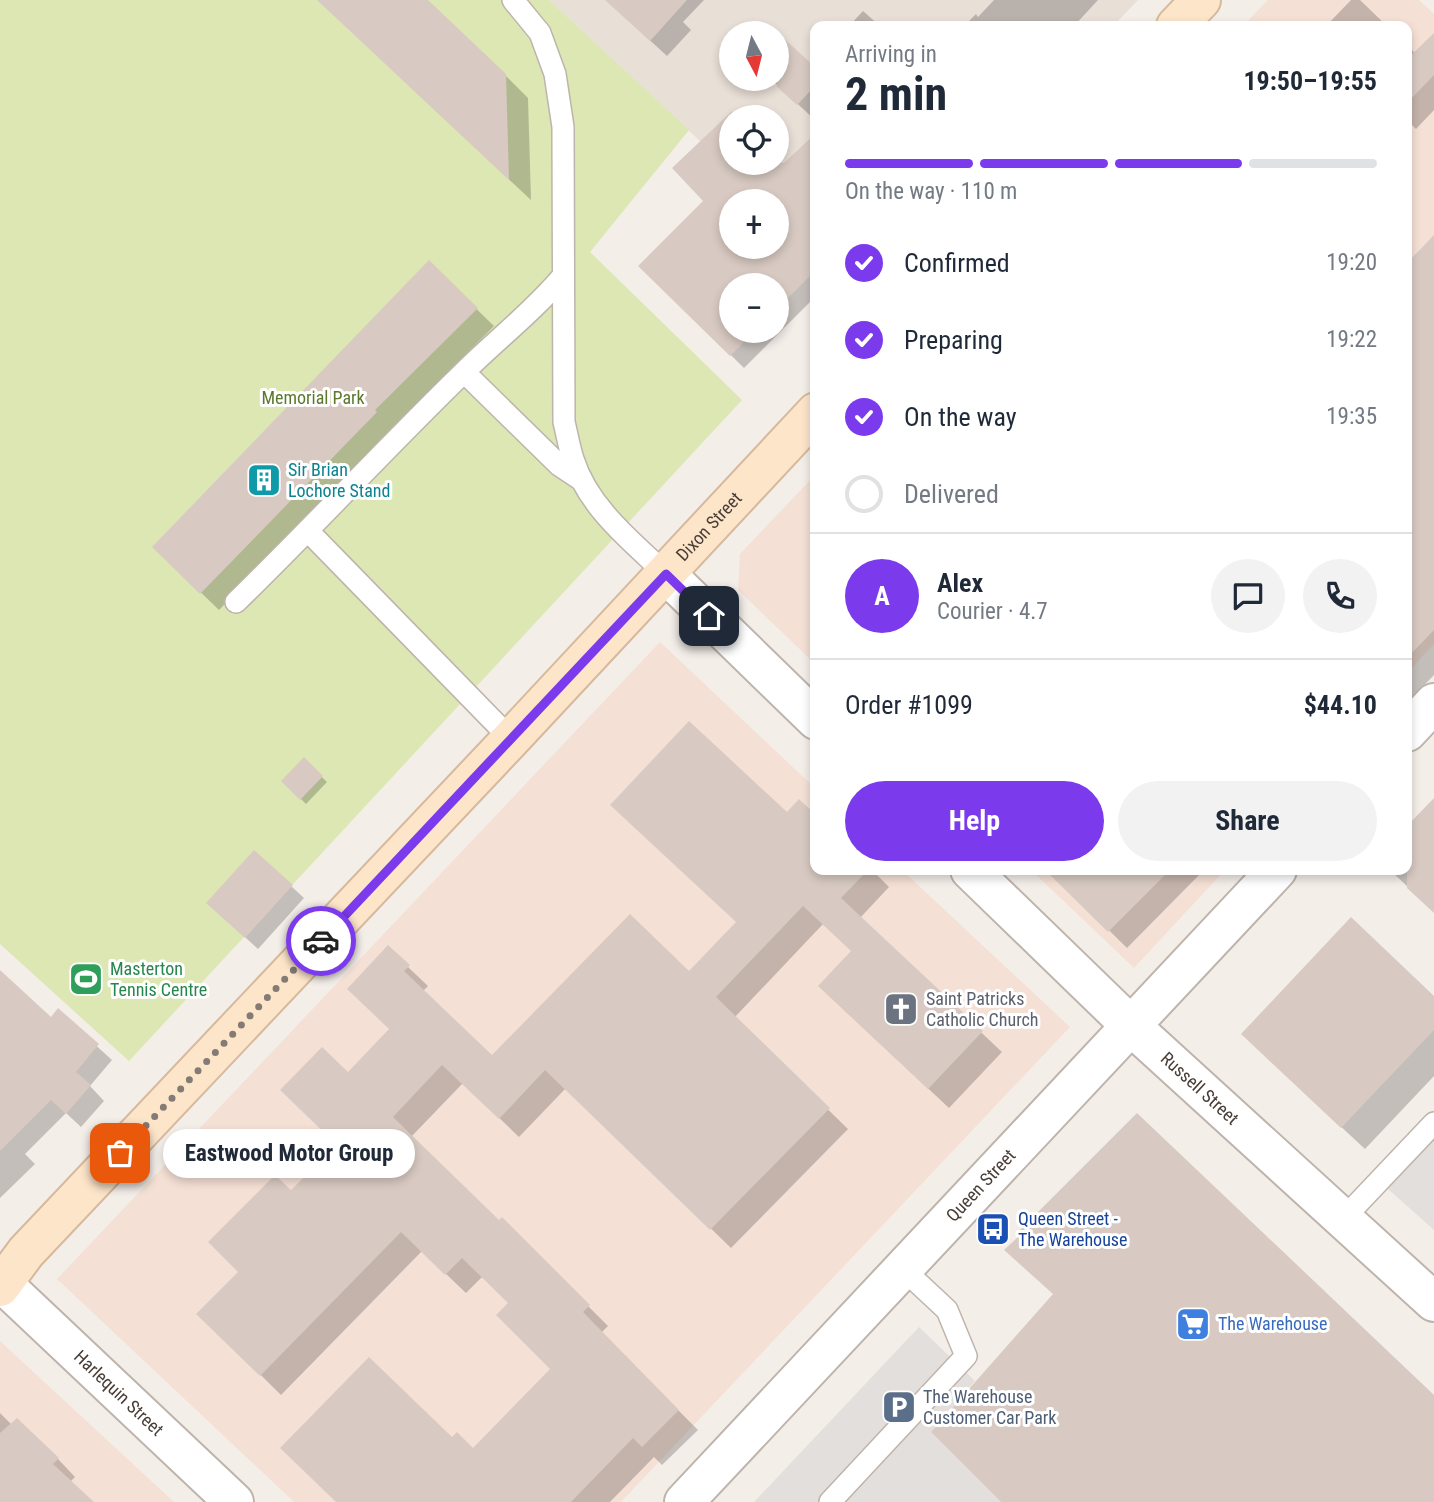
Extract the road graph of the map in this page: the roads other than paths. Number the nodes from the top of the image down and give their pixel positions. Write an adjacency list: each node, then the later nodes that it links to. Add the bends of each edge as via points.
1 (513, 0): 4 (lane, via 540,33 555,74 563,127)
2 (1201, 0): 3 (main road)
3 (1181, 21)
4 (563, 276): 5 (lane); 7 (lane, via 564,422)
5 (464, 372): 7 (lane, via 559,464); 8 (lane)
6 (810, 418): 9 (main road, Dixon Street)
7 (583, 481): 9 (lane, via 620,531)
8 (309, 531): 10 (lane); 14 (lane)
9 (666, 574): 12 (street); 14 (main road, Dixon Street)
10 (236, 602)
11 (1434, 703): 13 (street)
12 (810, 714)
13 (1412, 727)
14 (511, 739): 21 (main road, Dixon Street, via 26,1252)
15 (975, 875): 17 (street, Russell Street)
16 (1272, 875): 17 (street, Queen Street)
17 (1130, 1025): 19 (street, Russell Street); 20 (street, Queen Street)
18 (1434, 1122): 19 (lane)
19 (1343, 1219): 22 (street, Russell Street)
20 (902, 1268): 24 (street, Queen Street); 25 (lane, via 947,1310 966,1356)
21 (2, 1285): 23 (street, Harlequin Street)
22 (1434, 1302)
23 (234, 1502)
24 (684, 1502)
25 (831, 1502)

